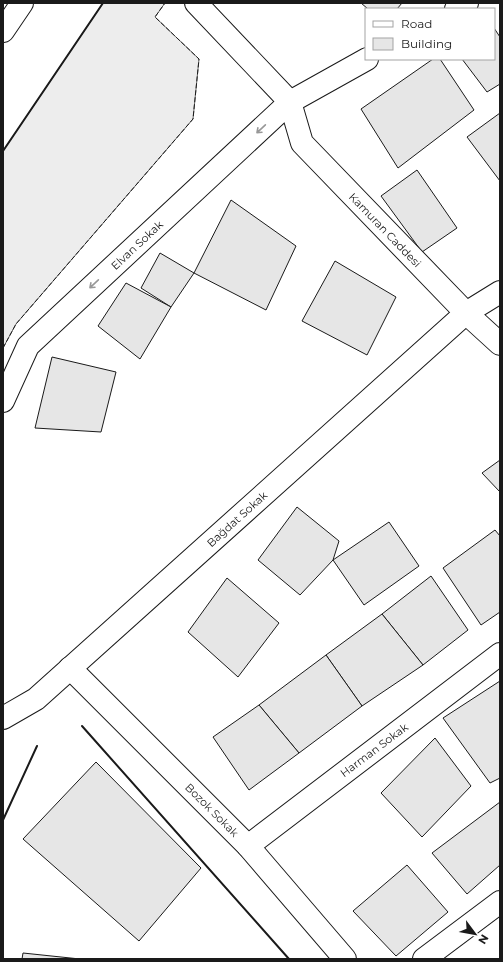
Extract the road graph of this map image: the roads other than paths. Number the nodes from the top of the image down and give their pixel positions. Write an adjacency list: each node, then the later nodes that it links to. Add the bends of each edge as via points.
1 (22, 3): 5 (main road)
2 (467, 3): 4 (main road)
3 (204, 6): 7 (main road)
4 (458, 8)
5 (3, 31)
6 (365, 60): 7 (main road, Elvan Sokak)
7 (290, 102): 9 (main road, Kamuran Caddesi, via 302,143); 11 (main road, Elvan Sokak, one-way to 11, via 28,346)
8 (500, 292): 9 (main road, Bağdat Sokak)
9 (466, 314): 10 (main road, Kamuran Caddesi); 13 (main road, Bağdat Sokak)
10 (500, 344)
11 (3, 401)
12 (500, 654): 15 (main road, Harman Sokak)
13 (70, 668): 14 (main road, Bağdat Sokak, via 36,699); 15 (main road, Bozok Sokak)
14 (3, 718)
15 (248, 846): 17 (main road, Bozok Sokak)
16 (500, 902): 18 (main road)
17 (345, 959)
18 (424, 959)

